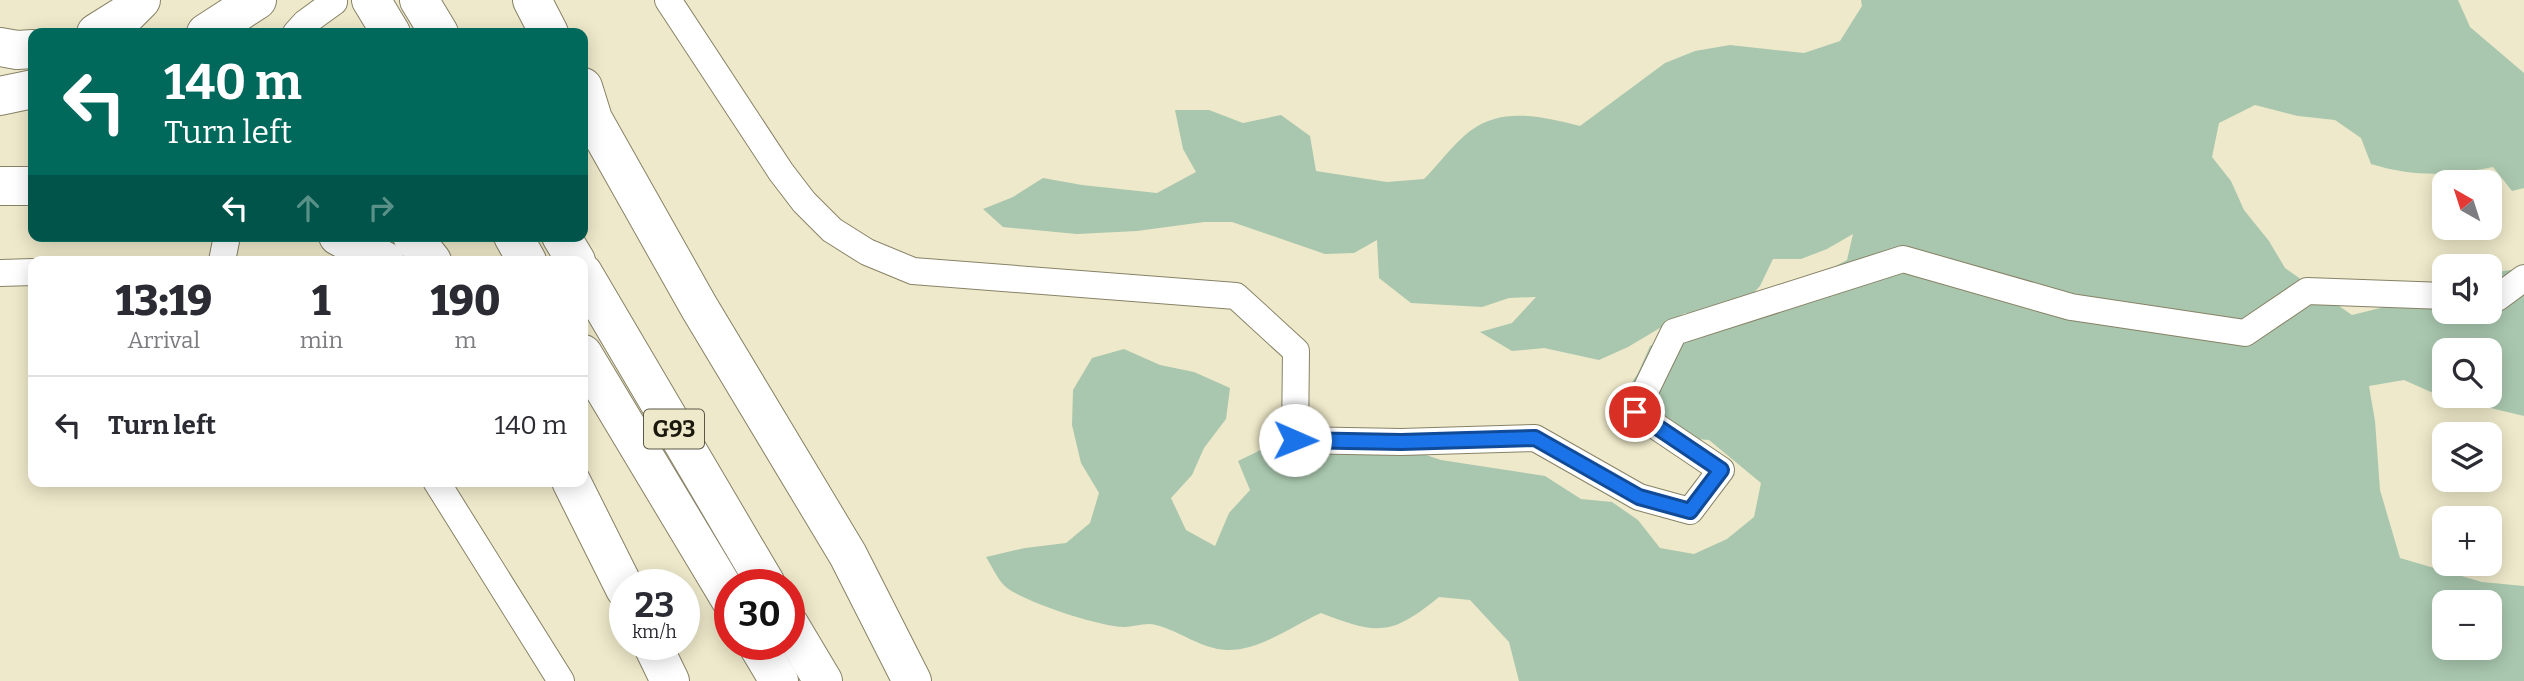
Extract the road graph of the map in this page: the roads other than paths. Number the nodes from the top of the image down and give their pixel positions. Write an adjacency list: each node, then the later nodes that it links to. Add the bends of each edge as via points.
1 (141, 0): 8 (highway)
2 (257, 0): 9 (highway)
3 (419, 0): 12 (highway)
4 (532, 0): 13 (highway)
5 (556, 0): 14 (highway)
6 (668, 0): 29 (street, via 804,202 832,230 867,252 913,271 1236,296 1296,351 1295,440 1535,438 1639,497 1690,511 1721,470 1635,412 1674,332 1903,259 2071,307 2245,334 2307,291)
7 (353, 1): 10 (street); 11 (highway)
8 (104, 28)
9 (213, 28)
10 (305, 28)
11 (385, 28)
12 (436, 28)
13 (546, 28)
14 (564, 28)
15 (0, 47): 16 (highway)
16 (28, 49)
17 (588, 106): 47 (highway, via 699,307 848,555)
18 (0, 186): 19 (highway)
19 (28, 186)
20 (349, 242): 22 (highway)
21 (417, 242): 23 (highway)
22 (376, 256)
23 (428, 256)
24 (28, 272): 25 (street)
25 (0, 273)
26 (2524, 278): 28 (street)
27 (588, 281): 35 (highway, G93)
28 (2502, 294)
29 (2432, 296)
30 (588, 362): 33 (highway, G93)
31 (440, 487): 42 (street)
32 (574, 487): 34 (highway)
33 (687, 530): 36 (highway, G93); 37 (highway)
34 (615, 569)
35 (757, 569)
36 (714, 574)
37 (714, 590)
38 (805, 651): 46 (highway)
39 (660, 660): 43 (highway)
40 (745, 660): 44 (highway)
41 (767, 660): 45 (highway)
42 (561, 681)
43 (670, 681)
44 (755, 681)
45 (779, 681)
46 (823, 681)
47 (912, 681)

